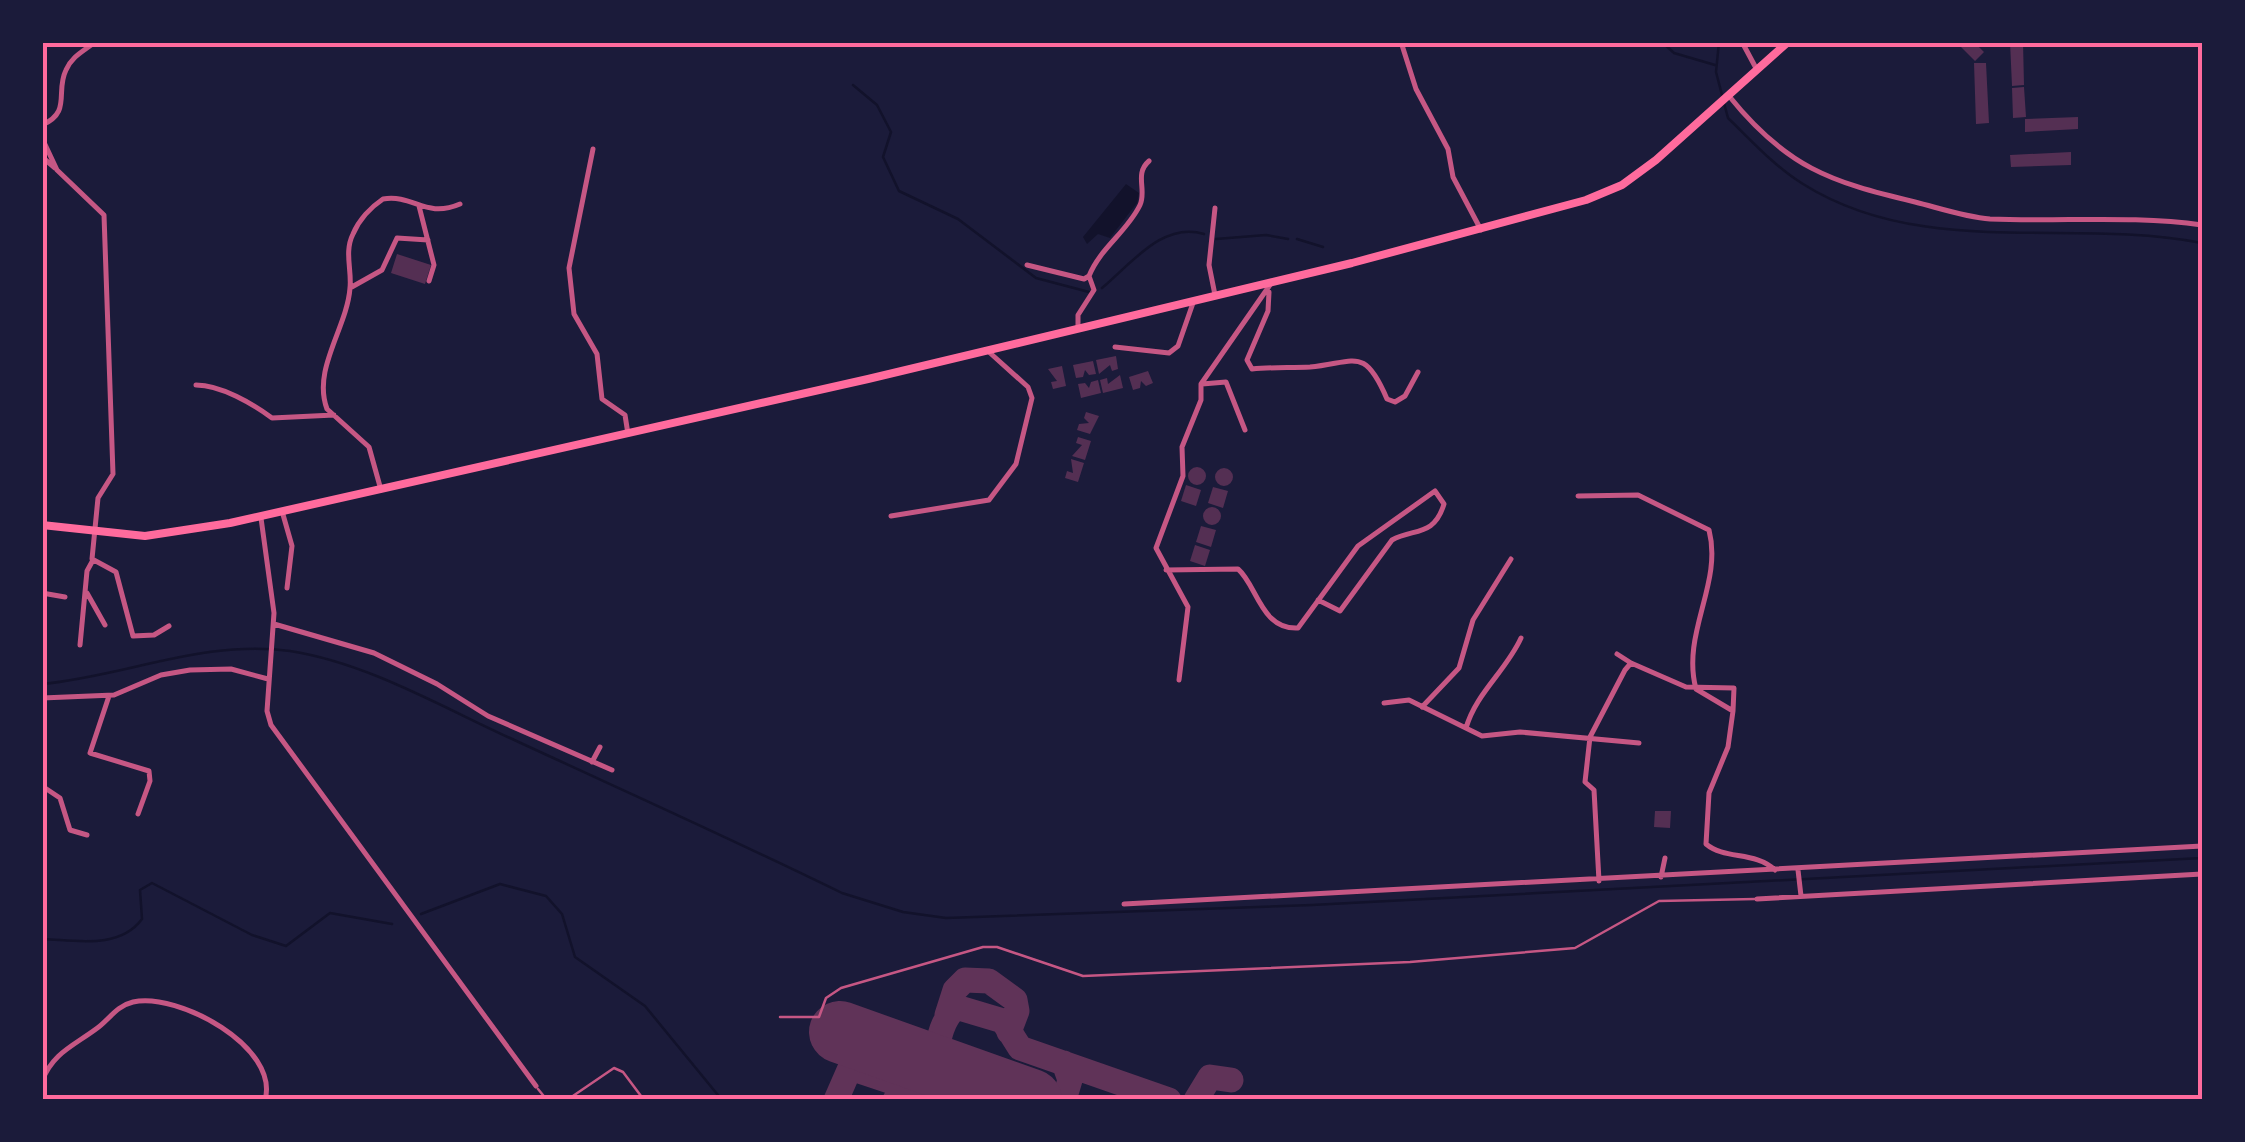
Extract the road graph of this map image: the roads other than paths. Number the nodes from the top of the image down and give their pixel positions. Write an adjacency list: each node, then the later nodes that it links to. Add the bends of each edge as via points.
1 (95, 42): 7 (street, via 69,63 62,109)
2 (1401, 42): 17 (street)
3 (1742, 42): 5 (street)
4 (1788, 42): 5 (main road)
5 (1757, 72): 6 (main road)
6 (1728, 97): 16 (street, via 1807,169 1834,182 1985,218); 17 (main road, via 1622,185)
7 (42, 125)
8 (42, 138): 12 (street)
9 (593, 149): 35 (street, via 570,250 572,302 597,354 602,399 625,414)
10 (42, 157): 12 (street)
11 (1149, 161): 20 (street, via 1140,179 1140,206)
12 (57, 170): 42 (street, via 104,215 113,474 98,498)
13 (460, 204): 14 (street, via 441,212)
14 (419, 206): 18 (street); 23 (street, via 387,198 362,219 348,251)
15 (1215, 208): 25 (street, via 1208,265)
16 (2202, 225)
17 (1481, 230): 22 (main road)
18 (428, 240): 21 (street, via 434,265); 23 (street, via 398,238 378,274)
19 (1027, 265): 20 (street)
20 (1089, 276): 27 (street, via 1094,290 1078,315)
21 (429, 281)
22 (1272, 282): 24 (street); 25 (main road)
23 (350, 288): 33 (street, via 324,383 325,406)
24 (1269, 292): 30 (street, via 1268,312 1247,360 1252,369 1362,362 1386,399 1395,402); 31 (street)
25 (1215, 295): 26 (main road)
26 (1194, 300): 27 (main road); 28 (street, via 1178,346 1169,353)
27 (1078, 328): 29 (main road)
28 (1115, 347)
29 (987, 350): 35 (main road); 40 (street, via 1032,398 1016,464 989,500)
30 (1418, 372)
31 (1202, 384): 34 (street, via 1226,382); 45 (street, via 1182,448 1183,476 1156,548)
32 (196, 385): 33 (street, via 253,403 272,418)
33 (334, 416): 36 (street, via 369,447)
34 (1245, 430)
35 (628, 434): 36 (main road)
36 (380, 490): 38 (main road)
37 (1578, 496): 60 (street, via 1638,494 1709,530 1708,579 1692,638)
38 (282, 512): 39 (main road); 46 (street, via 292,546)
39 (260, 516): 42 (main road, via 167,535); 51 (street)
40 (891, 516)
41 (42, 524): 42 (main road)
42 (95, 532): 43 (street)
43 (93, 560): 47 (street); 53 (street, via 116,572 134,636 154,636)
44 (1511, 560): 64 (street, via 1472,620 1459,668)
45 (1166, 570): 50 (street, via 1238,569 1257,602 1290,628 1304,624); 59 (street, via 1189,614)
46 (288, 588)
47 (86, 592): 52 (street); 55 (street)
48 (42, 593): 49 (street)
49 (66, 598)
50 (1318, 600): 50 (street, via 1340,612 1392,540 1424,532 1442,512 1435,491 1358,546)
51 (274, 624): 58 (street); 70 (street, via 374,653 488,716)
52 (106, 625)
53 (168, 626)
54 (1521, 638): 66 (street)
55 (80, 646)
56 (1616, 654): 57 (street)
57 (1631, 662): 60 (street); 67 (street)
58 (268, 679): 61 (street, via 231,668 190,670); 87 (street, via 267,711 284,744)
59 (1180, 680)
60 (1696, 689): 65 (street); 65 (street, via 1734,688)
61 (109, 696): 62 (street); 73 (street, via 90,753 148,771)
62 (42, 698)
63 (1384, 703): 64 (street, via 1409,700)
64 (1422, 707): 66 (street)
65 (1733, 711): 78 (street, via 1710,793 1706,844 1758,858)
66 (1466, 730): 67 (street)
67 (1590, 738): 68 (street); 81 (street, via 1585,782 1594,790)
68 (1639, 743)
69 (600, 747): 70 (street)
70 (592, 762): 71 (street)
71 (612, 770)
72 (42, 786): 74 (street, via 60,798 70,830)
73 (138, 814)
74 (87, 835)
75 (2202, 846): 77 (street)
76 (1665, 858): 80 (street)
77 (1798, 868): 78 (street); 82 (street)
78 (1775, 870): 80 (street)
79 (2202, 874): 82 (street)
80 (1661, 876): 81 (street)
81 (1599, 881): 84 (street)
82 (1801, 896): 83 (street)
83 (1756, 899): 85 (lane, via 1658,901 1575,948 1410,962 1083,976 983,947 842,988 826,998 819,1017)
84 (1124, 904)
85 (780, 1018)
86 (42, 1081): 88 (street, via 53,1060 115,1010 156,1002 201,1014 229,1034 263,1069)
87 (536, 1086): 89 (lane)
88 (264, 1100)
89 (546, 1100)
90 (567, 1100): 91 (lane, via 614,1068)
91 (644, 1100)

